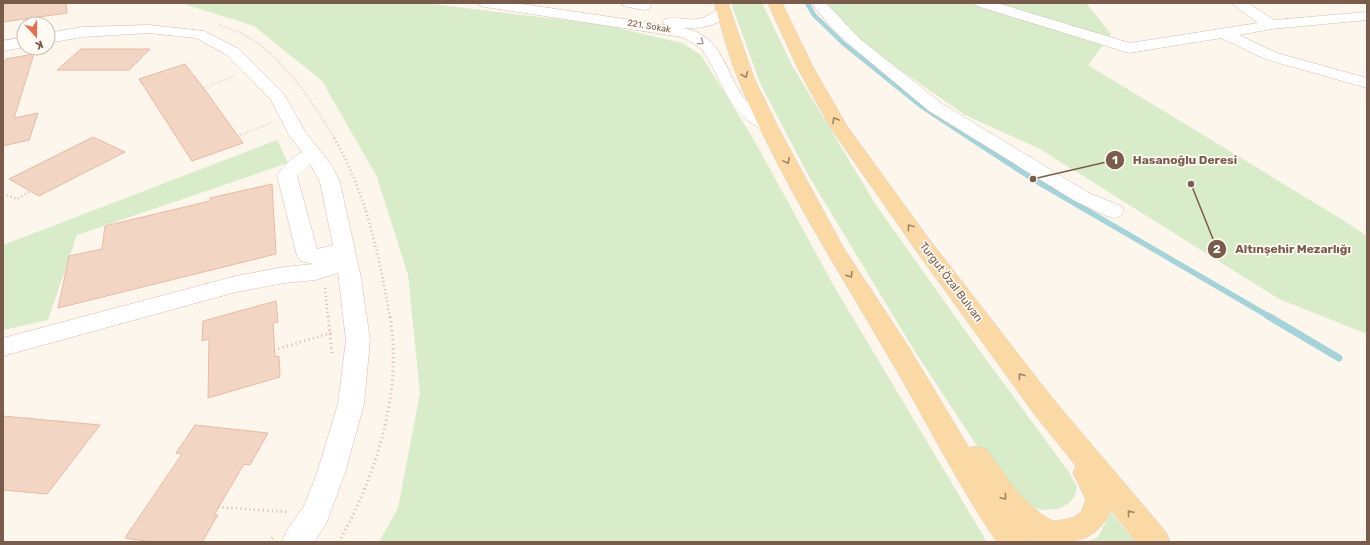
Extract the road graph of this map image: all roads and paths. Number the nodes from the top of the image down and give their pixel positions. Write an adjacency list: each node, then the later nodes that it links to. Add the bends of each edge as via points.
1 (485, 3): 21 (street, 221. Sokak, one-way to 21, via 686,33 713,53 737,100)
2 (527, 3): 10 (street, 221. Sokak)
3 (628, 3): 8 (street)
4 (818, 3): 26 (street, via 850,37 935,107 1082,197)
5 (982, 3): 13 (street, via 1129,48)
6 (1238, 3): 12 (street)
7 (775, 5): 35 (main road, Turgut Özal Bulvarı, one-way to 7, via 838,127)
8 (644, 6)
9 (723, 6): 10 (street, 221. Sokak, via 716,19 694,24); 21 (main road, one-way to 21, via 746,78)
10 (595, 7)
11 (1367, 16): 12 (street)
12 (1271, 25): 13 (street)
13 (1224, 34): 18 (street, via 1271,56)
14 (56, 37): 17 (street, via 120,30 162,30 199,34 234,52)
15 (16, 44): 16 (street)
16 (3, 46)
17 (252, 70): 19 (path); 23 (street, via 278,98 298,135)
18 (1367, 82)
19 (203, 88)
20 (273, 120): 22 (path, via 274,122)
21 (769, 127): 33 (main road, one-way to 33, via 834,249)
22 (238, 136)
23 (312, 154): 27 (street, via 325,170 330,182); 27 (street, via 287,175 308,256)
24 (30, 191): 25 (path, via 17,199)
25 (3, 194)
26 (1114, 211)
27 (346, 256): 28 (street); 29 (street)
28 (323, 270): 30 (path); 31 (street, via 236,284)
29 (356, 326): 30 (path); 39 (street, via 358,340 351,404)
30 (330, 333): 32 (path); 34 (path)
31 (3, 347)
32 (274, 350)
33 (899, 353): 35 (main road, one-way to 35, via 956,427 1010,505 1034,525 1054,535 1076,531 1089,525 1100,500 1087,474); 44 (main road, via 986,502)
34 (332, 362)
35 (1044, 407): 45 (main road, Turgut Özal Bulvarı, one-way to 35)
36 (291, 505): 38 (path)
37 (218, 507): 38 (path)
38 (288, 512): 39 (path); 40 (path)
39 (316, 514): 43 (street)
40 (286, 516)
41 (276, 531): 42 (path)
42 (269, 542)
43 (297, 542)
44 (1015, 542)
45 (1156, 542)

